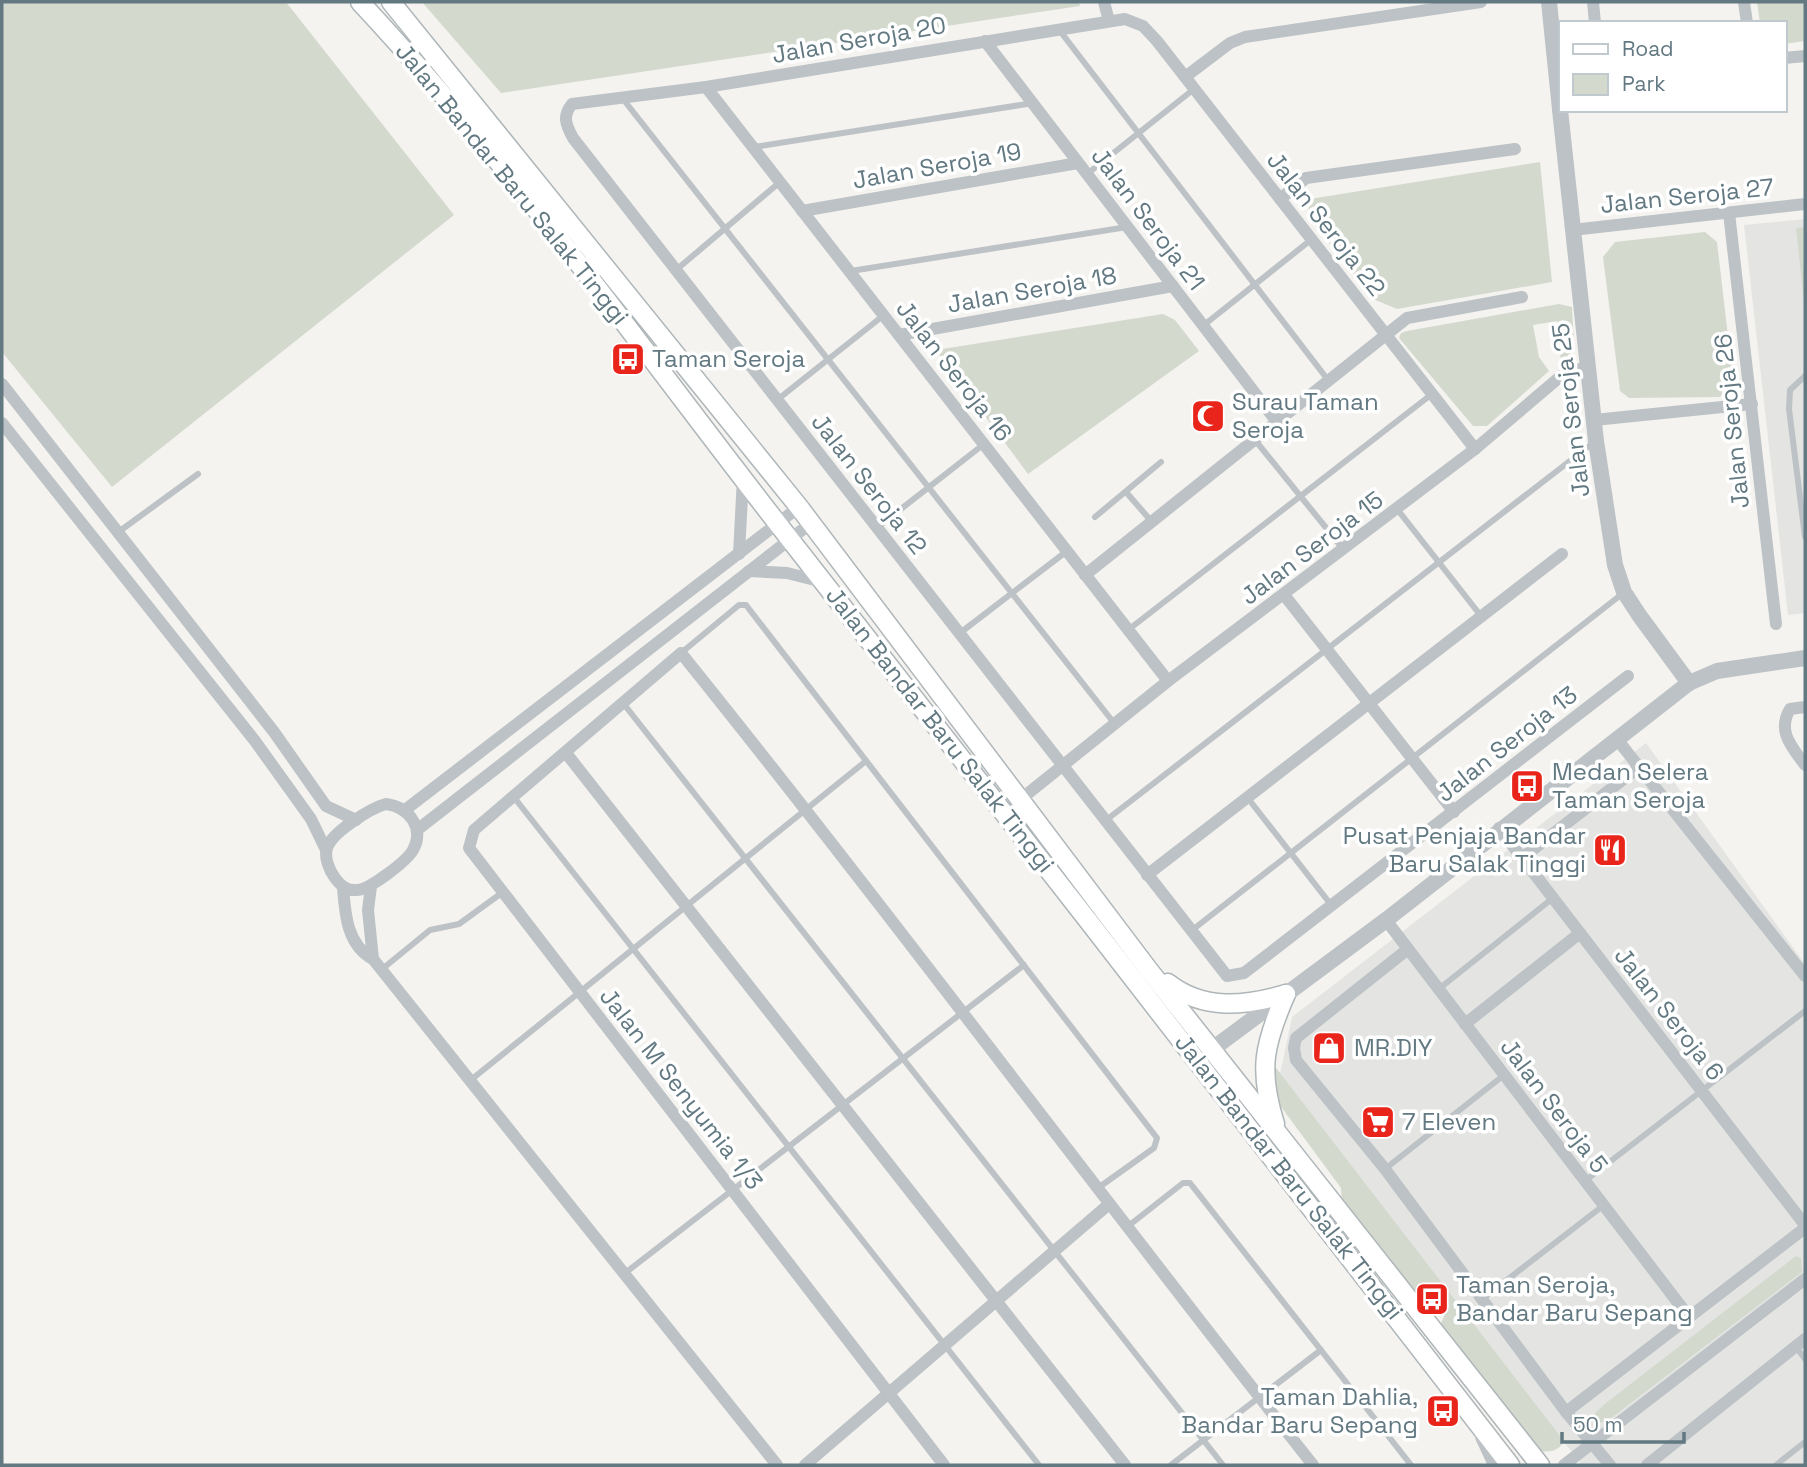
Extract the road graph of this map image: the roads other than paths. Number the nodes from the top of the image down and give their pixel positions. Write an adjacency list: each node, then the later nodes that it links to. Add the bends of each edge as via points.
1 (360, 2): 62 (main road, Jalan Bandar Baru Salak Tinggi, via 408,54 542,220)
2 (391, 2): 66 (main road, Jalan Bandar Baru Salak Tinggi)
3 (1104, 2): 8 (street)
4 (1480, 2): 16 (street, via 1245,37)
5 (1549, 2): 17 (street, Jalan Seroja 25)
6 (1593, 2): 9 (street)
7 (1744, 2): 10 (street)
8 (1109, 21): 11 (street, Jalan Seroja 20, via 1125,19); 12 (street, Jalan Seroja 20)
9 (1595, 21)
10 (1746, 21)
11 (1143, 26): 16 (street, Jalan Seroja 22)
12 (1058, 29): 13 (street, Jalan Seroja 20); 23 (lane)
13 (985, 41): 18 (street, Jalan Seroja 20); 21 (street, Jalan Seroja 21)
14 (1805, 56): 15 (street)
15 (1786, 58)
16 (1185, 77): 19 (street, Jalan Seroja 22)
17 (1559, 78)
18 (706, 88): 20 (street, Jalan Seroja 12); 24 (street, Jalan Seroja 16)
19 (1194, 89): 23 (lane); 28 (street, Jalan Seroja 22)
20 (622, 97): 33 (lane); 36 (street, Jalan Seroja 12, via 572,104 566,124)
21 (1033, 103): 24 (lane); 26 (street, Jalan Seroja 21)
22 (1560, 112): 34 (street, Jalan Seroja 25)
23 (1138, 133): 26 (lane); 38 (lane)
24 (752, 147): 27 (street, Jalan Seroja 16)
25 (1515, 149): 28 (street, via 1306,178)
26 (1082, 168): 30 (street, Jalan Seroja 19); 32 (street, Jalan Seroja 21)
27 (780, 182): 30 (street, Jalan Seroja 16); 33 (lane)
28 (1280, 199): 35 (street, Jalan Seroja 22)
29 (1805, 204): 31 (street, Jalan Seroja 27)
30 (802, 211): 37 (street, Jalan Seroja 16)
31 (1729, 213): 34 (street, Jalan Seroja 27); 52 (street, Jalan Seroja 26)
32 (1128, 227): 37 (lane); 39 (street, Jalan Seroja 21)
33 (725, 229): 36 (lane); 45 (lane)
34 (1572, 230): 46 (street, Jalan Seroja 25)
35 (1312, 239): 38 (lane); 44 (street, Jalan Seroja 22)
36 (676, 270): 51 (street, Jalan Seroja 12)
37 (849, 271): 41 (street, Jalan Seroja 16)
38 (1255, 284): 42 (lane); 48 (lane)
39 (1173, 286): 42 (street, Jalan Seroja 21); 43 (street, Jalan Seroja 18)
40 (1522, 297): 44 (street, via 1407,318)
41 (884, 315): 43 (street, Jalan Seroja 16); 45 (lane)
42 (1203, 325): 54 (street, Jalan Seroja 21)
43 (899, 335): 58 (street, Jalan Seroja 16)
44 (1387, 336): 48 (street); 50 (street, Jalan Seroja 22)
45 (828, 360): 51 (lane); 63 (lane)
46 (1588, 368): 53 (street, Jalan Seroja 25); 59 (street, Jalan Seroja 15, via 1567,371)
47 (1805, 376): 74 (lane, via 1790,390 1789,409)
48 (1329, 381): 54 (street)
49 (2, 384): 73 (street)
50 (1432, 394): 59 (street, Jalan Seroja 22); 65 (lane)
51 (777, 400): 72 (street, Jalan Seroja 12)
52 (1752, 404): 53 (street); 88 (street, Jalan Seroja 26)
53 (1594, 420): 57 (street, Jalan Seroja 25)
54 (1277, 422): 56 (street)
55 (2, 423): 118 (street, via 255,741 310,819)
56 (1255, 440): 65 (lane); 69 (street)
57 (1596, 441): 80 (lane); 84 (street, Jalan Seroja 25, via 1615,565)
58 (984, 444): 63 (lane); 77 (street, Jalan Seroja 16)
59 (1475, 449): 67 (street, Jalan Seroja 15)
60 (1161, 462): 64 (lane)
61 (198, 474): 73 (lane)
62 (743, 477): 71 (main road, Jalan Bandar Baru Salak Tinggi); 78 (street)
63 (928, 487): 72 (lane); 85 (lane)
64 (1126, 492): 68 (lane); 69 (lane)
65 (1300, 496): 76 (lane); 89 (lane)
66 (799, 507): 70 (main road, Jalan Bandar Baru Salak Tinggi); 71 (street)
67 (1397, 509): 76 (street, Jalan Seroja 15); 80 (lane)
68 (1094, 517)
69 (1152, 522): 82 (street)
70 (811, 523): 75 (street); 110 (main road, Jalan Bandar Baru Salak Tinggi)
71 (778, 524): 75 (main road, Jalan Bandar Baru Salak Tinggi); 78 (street)
72 (877, 527): 90 (street, Jalan Seroja 12)
73 (117, 533): 114 (street, via 274,732 326,806)
74 (1805, 537)
75 (789, 539): 81 (street); 83 (main road, Jalan Bandar Baru Salak Tinggi)
76 (1344, 550): 86 (street, Jalan Seroja 15)
77 (1067, 551): 82 (street, Jalan Seroja 16); 85 (lane)
78 (739, 554): 112 (street)
79 (1562, 554): 87 (street)
80 (1439, 562): 87 (lane); 91 (lane)
81 (749, 571): 83 (street, via 787,573); 117 (street)
82 (1086, 575): 89 (street, Jalan Seroja 16)
83 (824, 582): 146 (main road, Jalan Bandar Baru Salak Tinggi)
84 (1625, 592): 96 (street, Jalan Seroja 25); 103 (lane)
85 (1012, 594): 90 (lane); 100 (lane)
86 (1285, 596): 91 (street); 95 (street, Jalan Seroja 15)
87 (1481, 616): 98 (street)
88 (1776, 624)
89 (1128, 629): 95 (street, Jalan Seroja 16)
90 (959, 634): 106 (street, Jalan Seroja 12)
91 (1327, 649): 98 (street); 115 (lane)
92 (681, 653): 97 (street, Jalan M Senyumia 1/3); 104 (lane, via 739,605 746,605); 111 (street)
93 (1805, 658): 96 (street, via 1717,671)
94 (1628, 676): 113 (street, Jalan Seroja 13)
95 (1168, 681): 100 (street, Jalan Seroja 15)
96 (1689, 682): 101 (street)
97 (623, 703): 102 (street, Jalan M Senyumia 1/3); 120 (lane)
98 (1369, 703): 103 (street); 109 (street)
99 (1805, 707): 105 (street, via 1790,709 1784,720 1786,740)
100 (1115, 724): 106 (street, Jalan Seroja 15)
101 (1616, 738): 107 (street); 116 (street)
102 (566, 753): 108 (street, Jalan M Senyumia 1/3); 127 (street)
103 (1412, 759): 113 (street); 119 (lane)
104 (866, 761): 111 (lane); 135 (lane)
105 (1805, 765)
106 (1062, 766): 110 (street, Jalan Seroja 15); 115 (street, Jalan Seroja 12)
107 (1639, 767): 121 (street); 139 (street)
108 (513, 796): 125 (street, Jalan M Senyumia 1/3, via 474,830 469,848); 132 (lane)
109 (1247, 797): 119 (lane); 122 (street)
110 (1021, 799): 136 (main road, Jalan Bandar Baru Salak Tinggi)
111 (806, 809): 120 (lane); 144 (street)
112 (405, 810): 114 (street, via 386,804); 117 (street)
113 (1454, 812): 128 (street, Jalan Seroja 13)
114 (356, 820): 118 (street)
115 (1105, 821): 122 (street, Jalan Seroja 12)
116 (1499, 828): 121 (street, Jalan Seroja 6); 129 (street)
117 (417, 830): 123 (street, via 411,854)
118 (326, 850): 124 (street, via 328,865)
119 (1291, 853): 128 (lane); 130 (lane)
120 (746, 858): 127 (lane); 147 (lane)
121 (1522, 858): 126 (street, Jalan Seroja 6)
122 (1147, 875): 130 (street, Jalan Seroja 12)
123 (371, 886): 124 (street, via 352,891); 134 (street, via 368,910)
124 (343, 887): 134 (street, via 353,939 361,953)
125 (503, 892): 137 (lane, via 459,923 430,930); 141 (street, Jalan M Senyumia 1/3)
126 (1553, 898): 131 (street, Jalan Seroja 6); 140 (lane)
127 (686, 906): 132 (lane); 151 (street)
128 (1332, 906): 138 (street, Jalan Seroja 13)
129 (1386, 920): 133 (street, Jalan Seroja 5); 142 (street)
130 (1191, 931): 138 (street, Jalan Seroja 12, via 1227,976)
131 (1580, 933): 145 (street); 150 (street, Jalan Seroja 6)
132 (633, 949): 141 (lane); 153 (lane)
133 (1408, 949): 140 (street, Jalan Seroja 5); 154 (street, via 1296,1038 1294,1048 1296,1060)
134 (373, 959): 137 (street)
135 (1024, 965): 144 (lane); 157 (lane, via 1157,1138 1154,1148)
136 (1148, 969): 142 (main road, via 1185,996 1207,1003 1257,1003); 146 (main road, Jalan Bandar Baru Salak Tinggi)
137 (381, 970): 149 (street)
138 (1244, 973)
139 (1805, 976)
140 (1438, 989): 145 (street, Jalan Seroja 5)
141 (580, 992): 149 (lane); 156 (street, Jalan M Senyumia 1/3)
142 (1286, 994): 146 (street); 152 (main road, via 1265,1045 1263,1063)
143 (1805, 1011): 150 (lane)
144 (962, 1013): 147 (lane); 157 (street)
145 (1465, 1024): 148 (street, Jalan Seroja 5)
146 (1205, 1054): 152 (main road, Jalan Bandar Baru Salak Tinggi); 175 (main road, Jalan Bandar Baru Salak Tinggi)
147 (903, 1058): 151 (lane); 162 (lane)
148 (1504, 1075): 154 (lane); 155 (street, Jalan Seroja 5)
149 (472, 1079): 163 (street)
150 (1702, 1091): 155 (lane); 160 (street, Jalan Seroja 6)
151 (843, 1105): 153 (lane); 166 (street)
152 (1278, 1134): 190 (main road, Jalan Bandar Baru Salak Tinggi)
153 (788, 1147): 156 (lane); 169 (lane)
154 (1385, 1170): 165 (street)
155 (1585, 1181): 159 (street, Jalan Seroja 5)
156 (732, 1190): 163 (lane); 172 (street, Jalan M Senyumia 1/3)
157 (1097, 1190): 158 (street)
158 (1108, 1205): 161 (street); 162 (street)
159 (1604, 1205): 165 (lane); 167 (street, Jalan Seroja 5)
160 (1805, 1226): 167 (street)
161 (1126, 1228): 170 (lane, via 1183,1183 1190,1183); 173 (street)
162 (1055, 1250): 166 (street); 176 (lane)
163 (625, 1273): 179 (street)
164 (1805, 1279): 178 (street)
165 (1481, 1300): 174 (street)
166 (996, 1301): 169 (street); 183 (street)
167 (1689, 1317): 174 (street)
168 (1801, 1343): 171 (lane); 193 (street)
169 (944, 1345): 172 (street); 182 (lane)
170 (1321, 1350): 173 (lane); 187 (lane)
171 (1805, 1359)
172 (889, 1393): 180 (street); 181 (street, Jalan M Senyumia 1/3)
173 (1259, 1398): 176 (lane); 186 (street)
174 (1566, 1412): 178 (street)
175 (1471, 1414): 188 (street); 189 (main road, Jalan Bandar Baru Salak Tinggi)
176 (1204, 1440): 184 (lane); 185 (lane)
177 (1805, 1442): 194 (lane)
178 (1592, 1444): 191 (street); 192 (street)
179 (777, 1465)
180 (805, 1465)
181 (944, 1465)
182 (1039, 1465)
183 (1125, 1465)
184 (1171, 1465)
185 (1223, 1465)
186 (1313, 1465)
187 (1411, 1465)
188 (1494, 1465)
189 (1510, 1465)
190 (1540, 1465)
191 (1564, 1465)
192 (1610, 1465)
193 (1647, 1465)
194 (1776, 1465)

